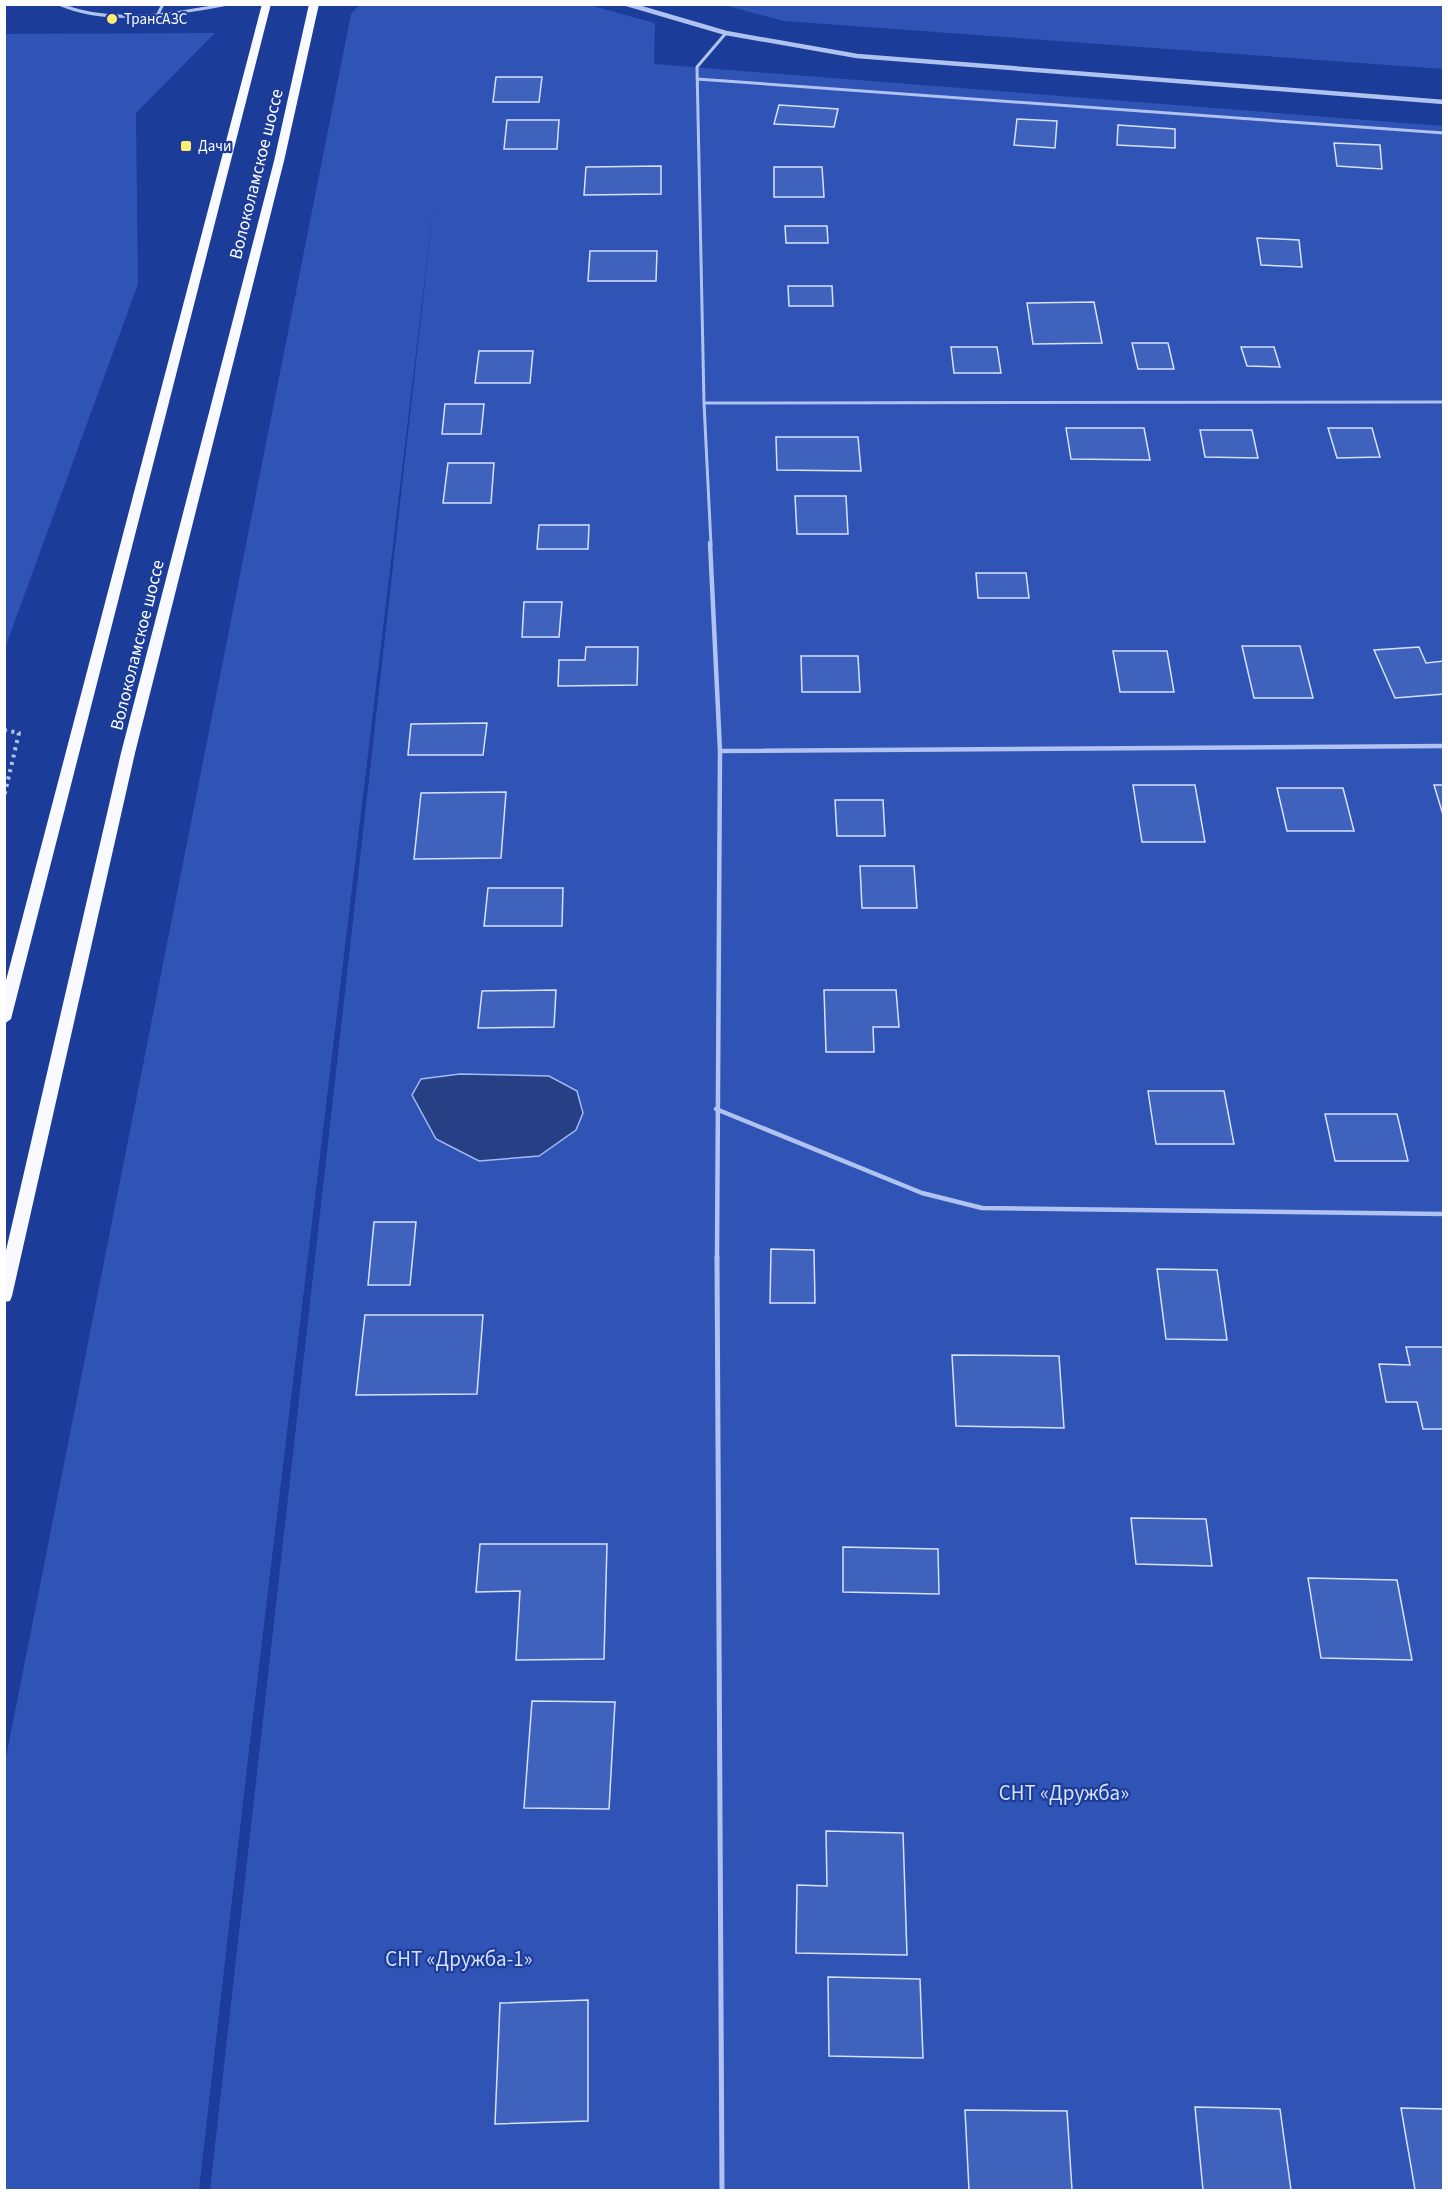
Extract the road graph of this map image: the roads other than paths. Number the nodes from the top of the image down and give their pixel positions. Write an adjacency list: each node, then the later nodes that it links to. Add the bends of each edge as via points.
1 (59, 4): 7 (lane, via 88,13)
2 (163, 4): 7 (lane)
3 (228, 4): 7 (lane)
4 (267, 4): 16 (main road, Волоколамское шоссе)
5 (314, 4): 19 (main road, Волоколамское шоссе, via 279,161 128,753)
6 (627, 4): 8 (street)
7 (158, 14)
8 (726, 33): 9 (lane, via 697,67); 10 (street, via 857,56)
9 (697, 79): 11 (lane); 13 (lane)
10 (1443, 102)
11 (1443, 134)
12 (1443, 402): 13 (lane)
13 (704, 403): 15 (lane)
14 (1443, 746): 15 (lane)
15 (720, 751): 17 (lane)
16 (4, 1018)
17 (716, 1109): 18 (lane, via 922,1193 982,1208); 20 (lane)
18 (1443, 1214)
19 (4, 1296)
20 (722, 2190)

